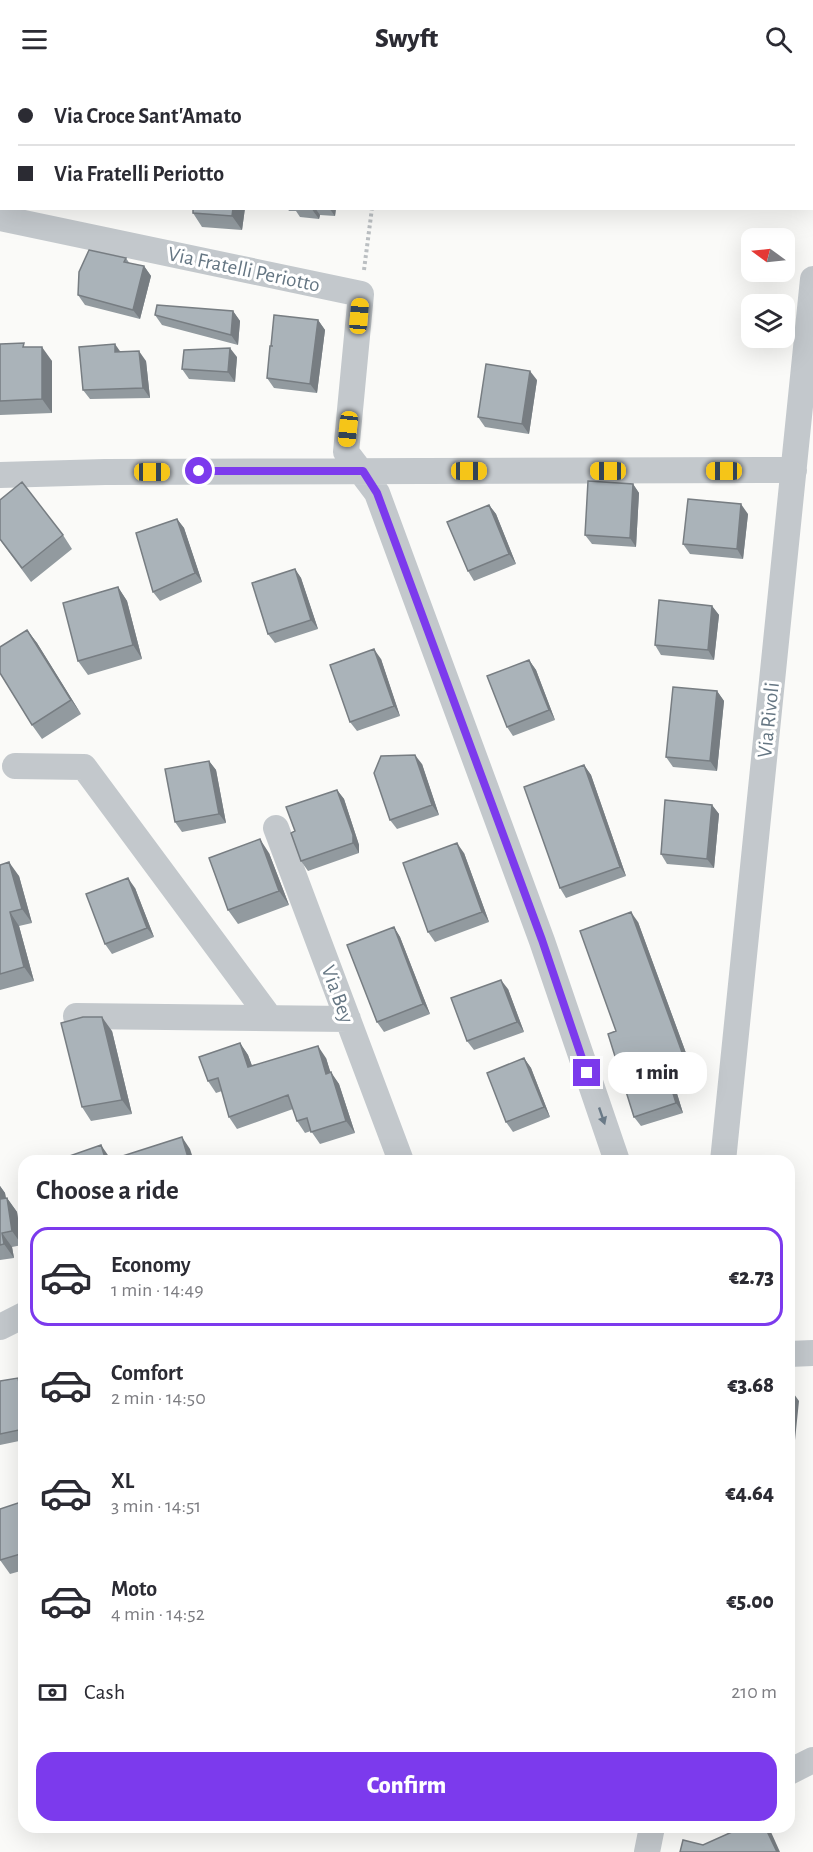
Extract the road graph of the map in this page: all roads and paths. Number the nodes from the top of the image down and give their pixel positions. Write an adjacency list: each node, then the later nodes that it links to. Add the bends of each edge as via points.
1 (0, 218): 4 (street, Via Fratelli Periotto, via 361,294 346,452)
2 (813, 279): 3 (street, Via Rivoli)
3 (794, 470): 4 (street); 13 (street, Via Rivoli)
4 (363, 471): 5 (street); 12 (street, Via Fratelli Periotto, one-way to 12, via 377,493 542,940)
5 (0, 476)
6 (15, 766): 9 (street, via 84,767)
7 (276, 828): 10 (street, Via Bey)
8 (76, 1016): 9 (street)
9 (270, 1018): 10 (street)
10 (348, 1019): 11 (street, Via Bey)
11 (399, 1155)
12 (615, 1155)
13 (724, 1155)
14 (18, 1318): 15 (street)
15 (0, 1327)
16 (813, 1353): 17 (street)
17 (795, 1354)
18 (813, 1760): 19 (street)
19 (795, 1769)
20 (651, 1833): 21 (street)
21 (647, 1852)

